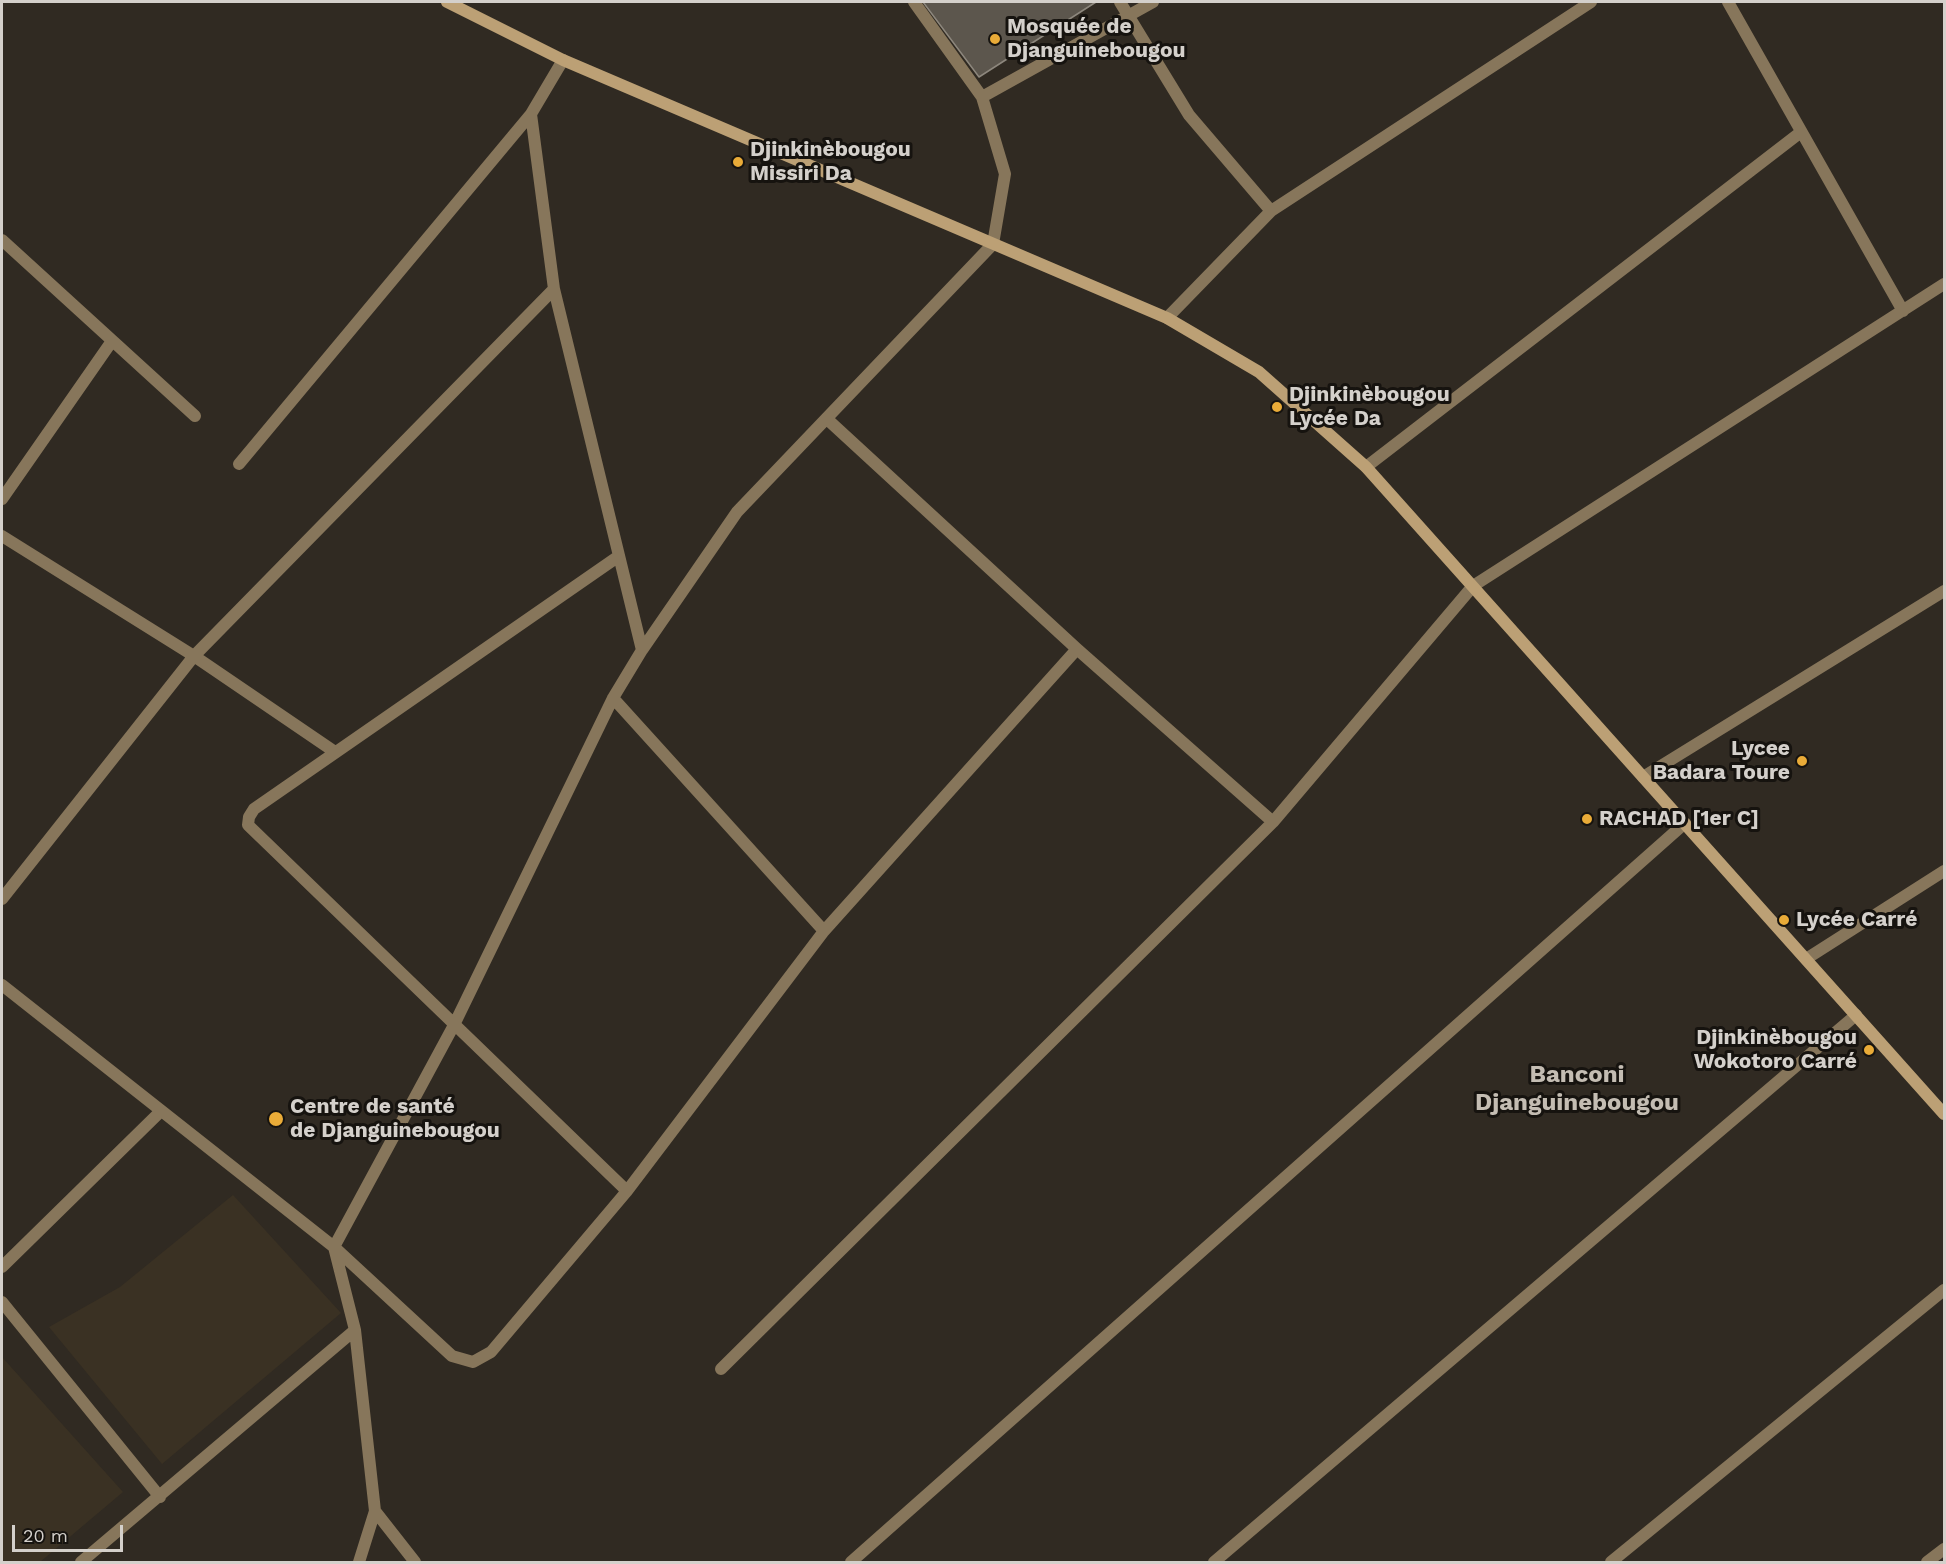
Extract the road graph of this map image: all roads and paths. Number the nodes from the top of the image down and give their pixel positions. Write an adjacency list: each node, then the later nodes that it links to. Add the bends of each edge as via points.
1 (447, 2): 8 (street)
2 (914, 2): 9 (street)
3 (1120, 2): 7 (street)
4 (1153, 2): 7 (street)
5 (1591, 2): 12 (street)
6 (1728, 2): 11 (street)
7 (1128, 15): 9 (street); 12 (street, via 1189,116)
8 (562, 60): 10 (street); 14 (street)
9 (982, 97): 14 (street, via 1005,174)
10 (531, 114): 16 (street); 22 (street)
11 (1801, 132): 17 (street); 23 (street)
12 (1271, 211): 18 (street)
13 (2, 240): 19 (street)
14 (993, 244): 18 (street); 21 (street)
15 (1944, 284): 17 (street)
16 (554, 289): 26 (street); 31 (street)
17 (1902, 311): 27 (street)
18 (1167, 318): 23 (street, via 1259,372)
19 (112, 340): 20 (street); 24 (street)
20 (195, 416)
21 (827, 419): 29 (street); 30 (street, via 737,512)
22 (239, 464)
23 (1366, 467): 27 (street)
24 (2, 499)
25 (2, 536): 31 (street)
26 (619, 556): 30 (street); 33 (street)
27 (1473, 586): 34 (street); 35 (street)
28 (1944, 591): 34 (street)
29 (1077, 649): 35 (street); 39 (street)
30 (642, 650): 32 (street)
31 (194, 656): 33 (street); 38 (street)
32 (613, 698): 39 (street); 43 (street)
33 (335, 752): 43 (street, via 254,809 248,825)
34 (1643, 777): 36 (street)
35 (1273, 822): 52 (street)
36 (1685, 823): 40 (street); 59 (street)
37 (1944, 872): 40 (street)
38 (2, 899)
39 (824, 931): 46 (street)
40 (1806, 959): 42 (street)
41 (2, 985): 44 (street)
42 (1856, 1015): 45 (street); 60 (street)
43 (454, 1025): 46 (street); 47 (street)
44 (161, 1111): 47 (street); 48 (street)
45 (1944, 1114)
46 (627, 1191): 47 (street, via 491,1352 473,1362 452,1356)
47 (334, 1247): 51 (street)
48 (2, 1267)
49 (1944, 1290): 61 (street)
50 (2, 1302): 53 (street)
51 (355, 1330): 53 (street); 54 (street)
52 (721, 1369)
53 (160, 1497): 56 (street)
54 (375, 1511): 57 (street); 58 (street)
55 (1944, 1549): 62 (street)
56 (81, 1563)
57 (358, 1563)
58 (415, 1563)
59 (851, 1563)
60 (1214, 1563)
61 (1611, 1563)
62 (1927, 1563)

